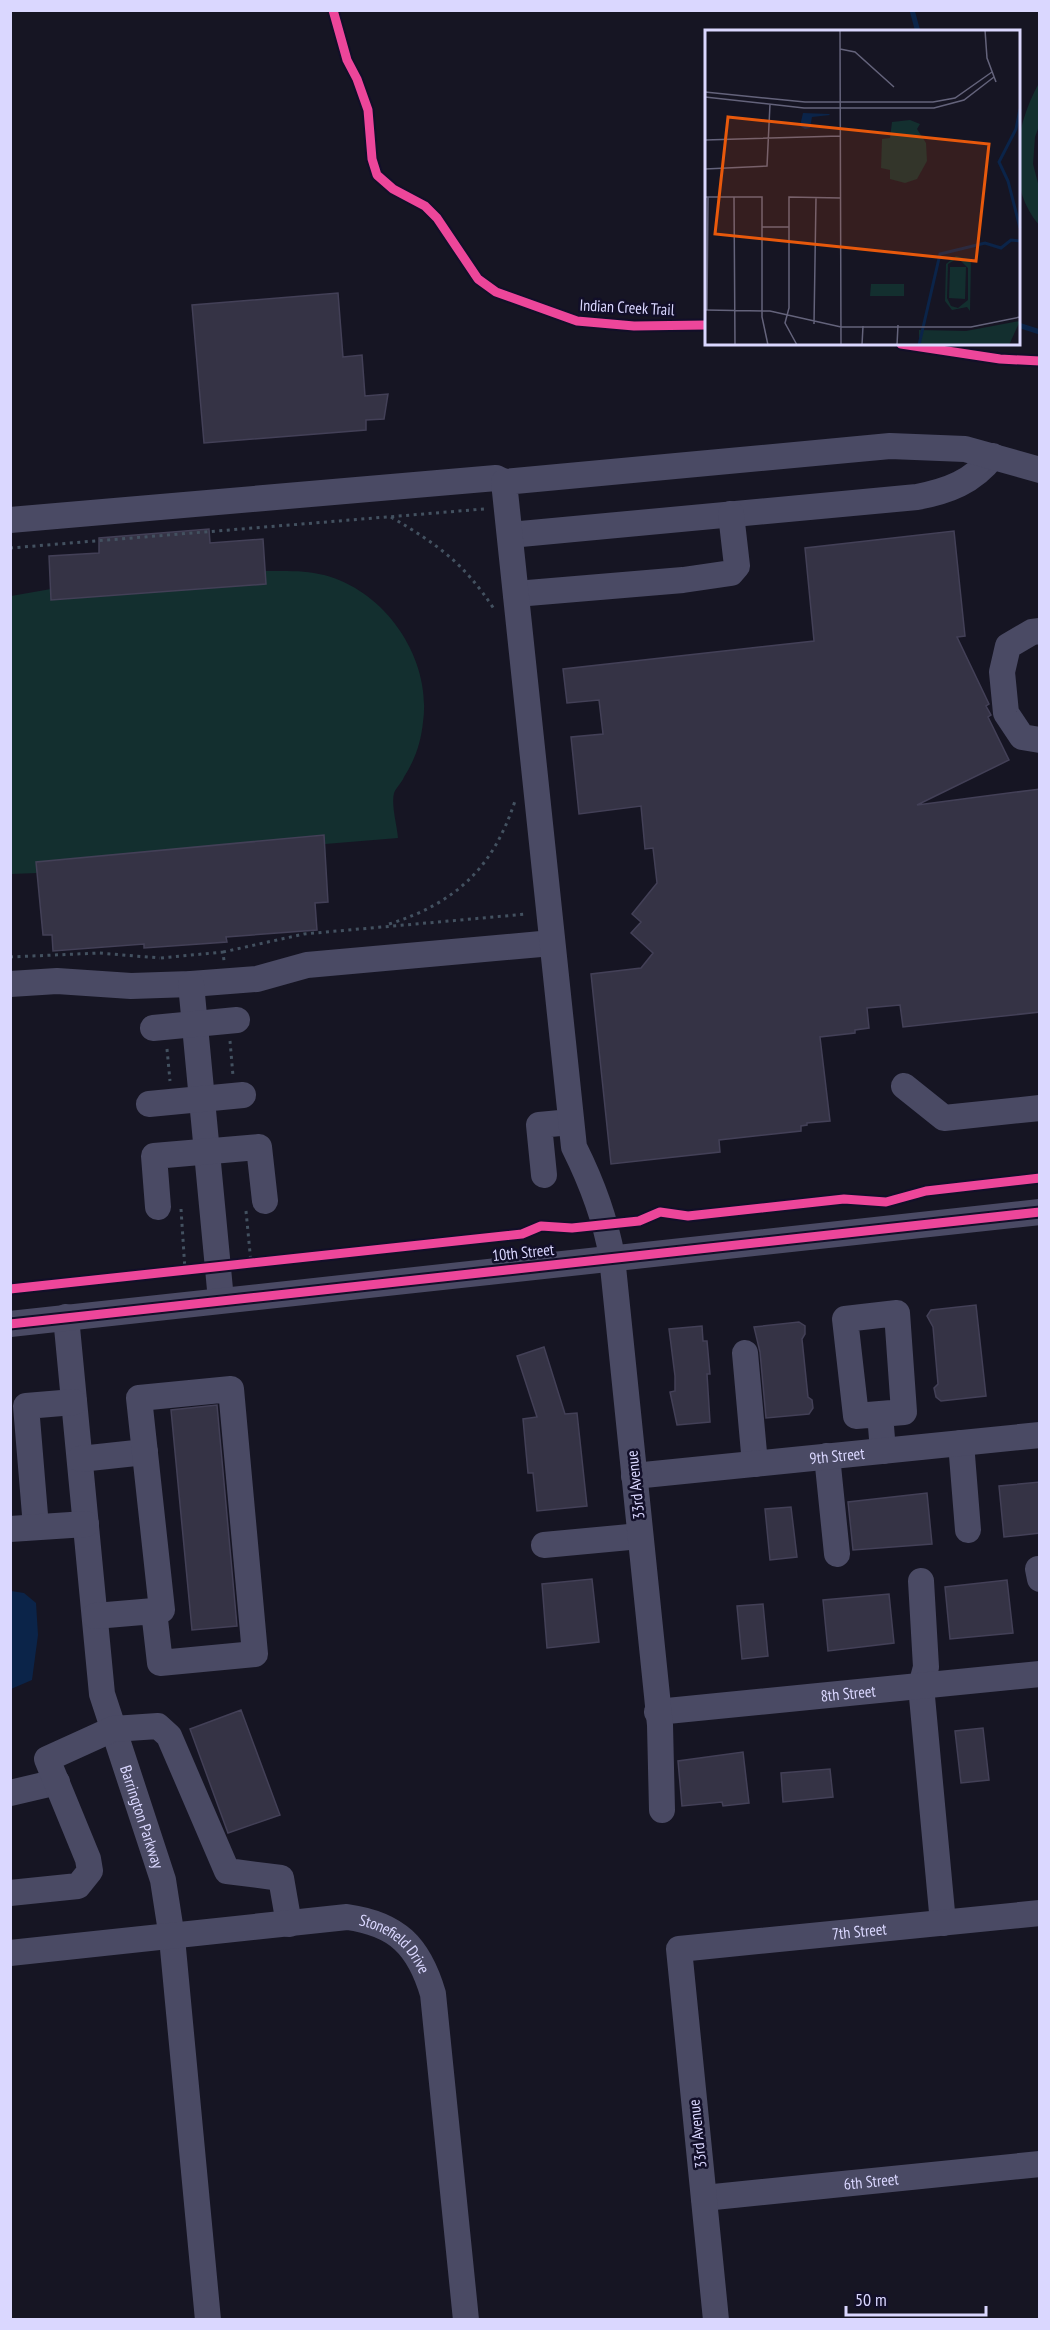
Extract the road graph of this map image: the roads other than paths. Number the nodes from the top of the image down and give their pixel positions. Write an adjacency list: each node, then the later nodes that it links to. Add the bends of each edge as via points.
1 (993, 456): 2 (street); 3 (street, via 965,449 890,446); 4 (street, via 971,479 946,491)
2 (1040, 470)
3 (504, 482): 5 (street, via 496,478); 6 (street, 33rd Avenue)
4 (730, 514): 6 (street); 7 (street, via 737,567 731,573)
5 (10, 520)
6 (510, 535): 7 (street, 33rd Avenue)
7 (516, 594): 10 (street, 33rd Avenue)
8 (1040, 631): 9 (street, via 1008,646 1002,672 1006,713 1022,737)
9 (1040, 740)
10 (552, 943): 12 (street, via 308,965 257,979); 21 (street, 33rd Avenue)
11 (10, 984): 12 (street)
12 (191, 984): 13 (street)
13 (195, 1023): 14 (street); 15 (street); 18 (street)
14 (233, 1025)
15 (160, 1038)
16 (904, 1086): 20 (street, via 944,1118)
17 (238, 1090): 18 (street)
18 (202, 1099): 19 (street); 22 (street)
19 (149, 1104)
20 (1040, 1108)
21 (571, 1122): 23 (street, via 539,1125); 27 (street, 33rd Avenue, via 574,1147 606,1222)
22 (207, 1152): 24 (street, via 260,1147); 25 (street, via 154,1156); 28 (street)
23 (544, 1174)
24 (265, 1201)
25 (169, 1204)
26 (1040, 1212): 27 (street, 10th Street)
27 (612, 1257): 28 (street, 10th Street); 41 (street, 33rd Avenue)
28 (221, 1300): 29 (street, 10th Street)
29 (66, 1317): 30 (street, 10th Street); 32 (street, Barrington Parkway)
30 (10, 1324)
31 (745, 1353): 40 (street)
32 (74, 1402): 39 (street, Barrington Parkway); 43 (street, via 26,1406)
33 (880, 1414): 36 (street)
34 (1040, 1435): 35 (street, 9th Street)
35 (961, 1443): 36 (street, 9th Street); 45 (street)
36 (883, 1451): 38 (street, 9th Street)
37 (145, 1452): 39 (street); 50 (street, via 162,1610); 50 (street, via 139,1398 231,1389 255,1654 160,1663)
38 (827, 1456): 40 (street, 9th Street); 48 (street)
39 (80, 1459): 42 (street, Barrington Parkway)
40 (755, 1464): 41 (street, 9th Street)
41 (634, 1476): 46 (street, 33rd Avenue)
42 (86, 1524): 43 (street); 51 (street, Barrington Parkway)
43 (36, 1527): 44 (street)
44 (10, 1529)
45 (968, 1530)
46 (640, 1536): 47 (street); 54 (street, 33rd Avenue)
47 (544, 1545)
48 (837, 1554)
49 (921, 1581): 53 (street, via 926,1667)
50 (154, 1611): 51 (street)
51 (95, 1616): 55 (street, Barrington Parkway, via 102,1694)
52 (1040, 1674): 53 (street, 8th Street)
53 (921, 1686): 54 (street, 8th Street); 61 (street)
54 (657, 1712): 58 (street, 33rd Avenue)
55 (113, 1729): 56 (street, via 47,1759); 62 (street, via 158,1726 169,1736 227,1871 281,1878); 63 (street, Barrington Parkway, via 163,1880)
56 (57, 1782): 57 (street); 59 (street, via 88,1859 87,1878 78,1886)
57 (10, 1793)
58 (662, 1810)
59 (10, 1893)
60 (1040, 1913): 61 (street, 7th Street)
61 (943, 1923): 64 (street, 7th Street)
62 (290, 1924): 63 (street, Stonefield Drive); 69 (street, Stonefield Drive, via 347,1917 379,1924 415,1950 426,1970 433,1994)
63 (172, 1938): 65 (street, Stonefield Drive); 68 (street, Barrington Parkway)
64 (679, 1949): 67 (street, 33rd Avenue)
65 (10, 1953)
66 (1040, 2164): 67 (street, 6th Street)
67 (704, 2198): 70 (street, 33rd Avenue)
68 (208, 2319)
69 (466, 2319)
70 (716, 2319)

